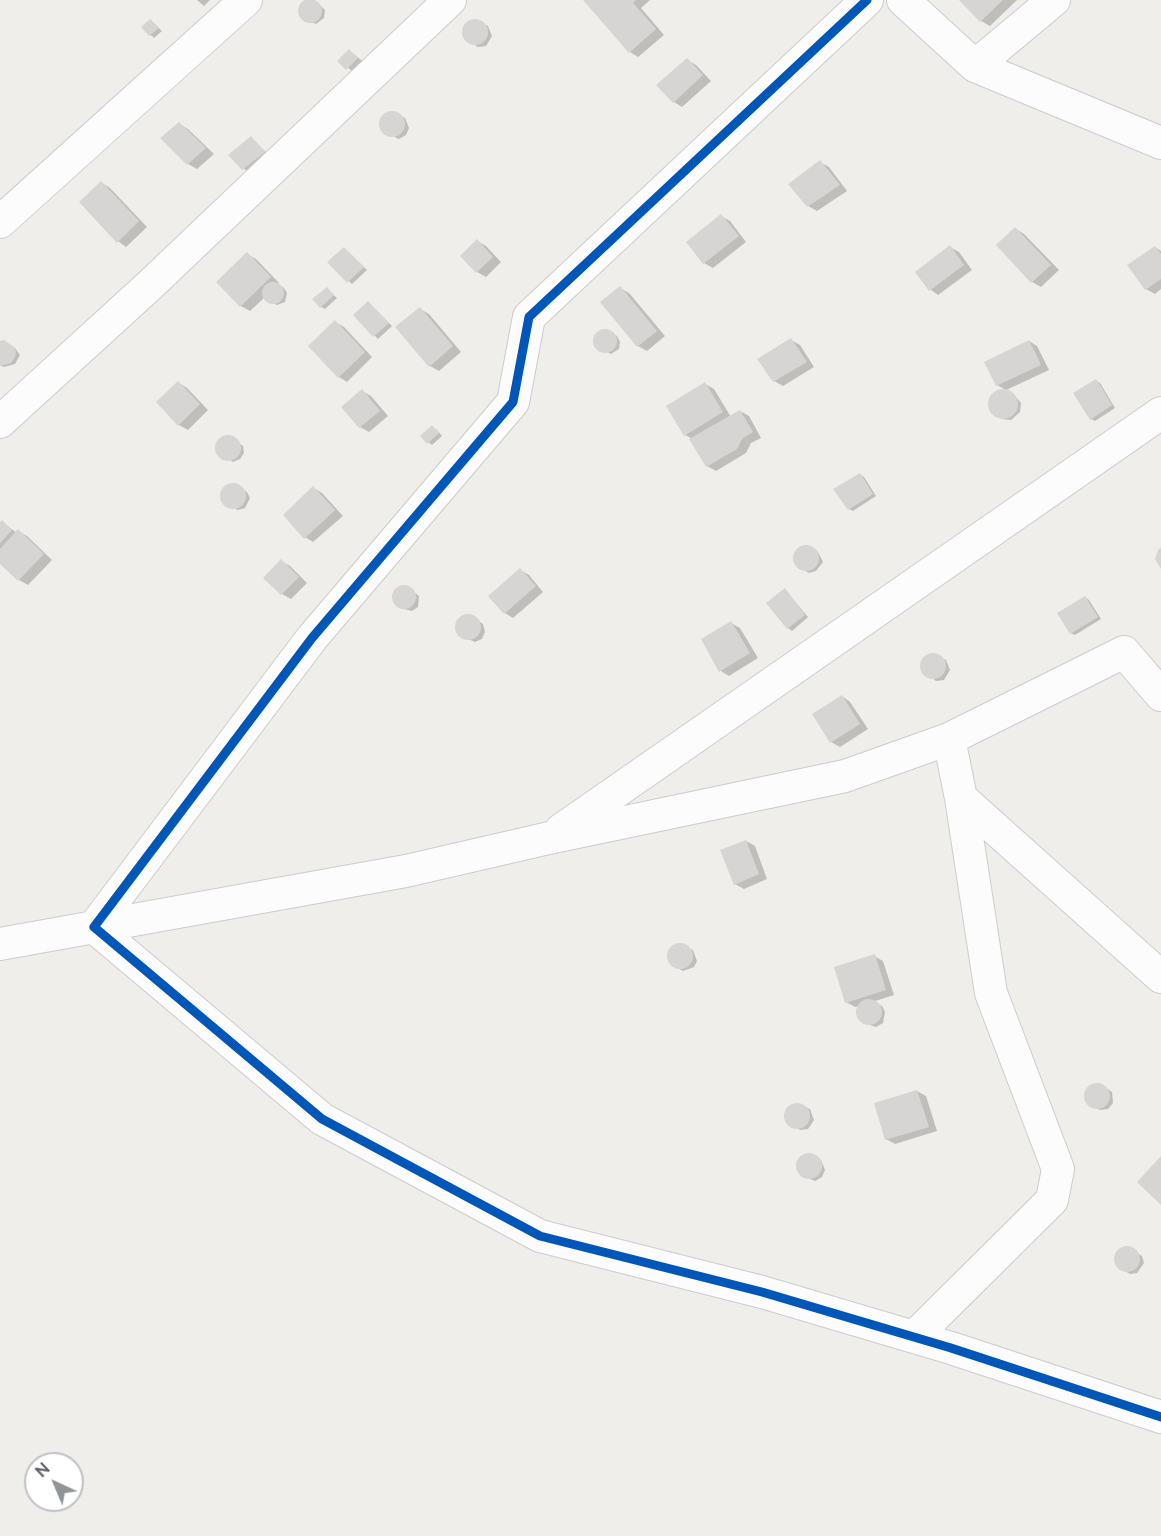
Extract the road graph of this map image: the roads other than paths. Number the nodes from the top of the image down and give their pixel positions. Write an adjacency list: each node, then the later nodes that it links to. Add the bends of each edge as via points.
1 (246, 0): 8 (street)
2 (450, 0): 10 (street)
3 (867, 0): 15 (street, via 529,317 513,402 312,638)
4 (903, 0): 6 (street)
5 (1054, 0): 6 (street)
6 (975, 66): 7 (street)
7 (1161, 143)
8 (0, 222)
9 (1161, 413): 14 (street)
10 (0, 422)
11 (1161, 695): 12 (street, via 1124,652)
12 (949, 739): 13 (street); 14 (street, via 845,776)
13 (961, 798): 17 (street); 18 (street, via 991,993 1058,1169 1052,1200)
14 (549, 838): 15 (street, via 406,871)
15 (94, 927): 16 (street); 18 (street, via 322,1119 540,1236 762,1292)
16 (0, 944)
17 (1161, 977)
18 (914, 1337): 19 (street)
19 (1161, 1417)

